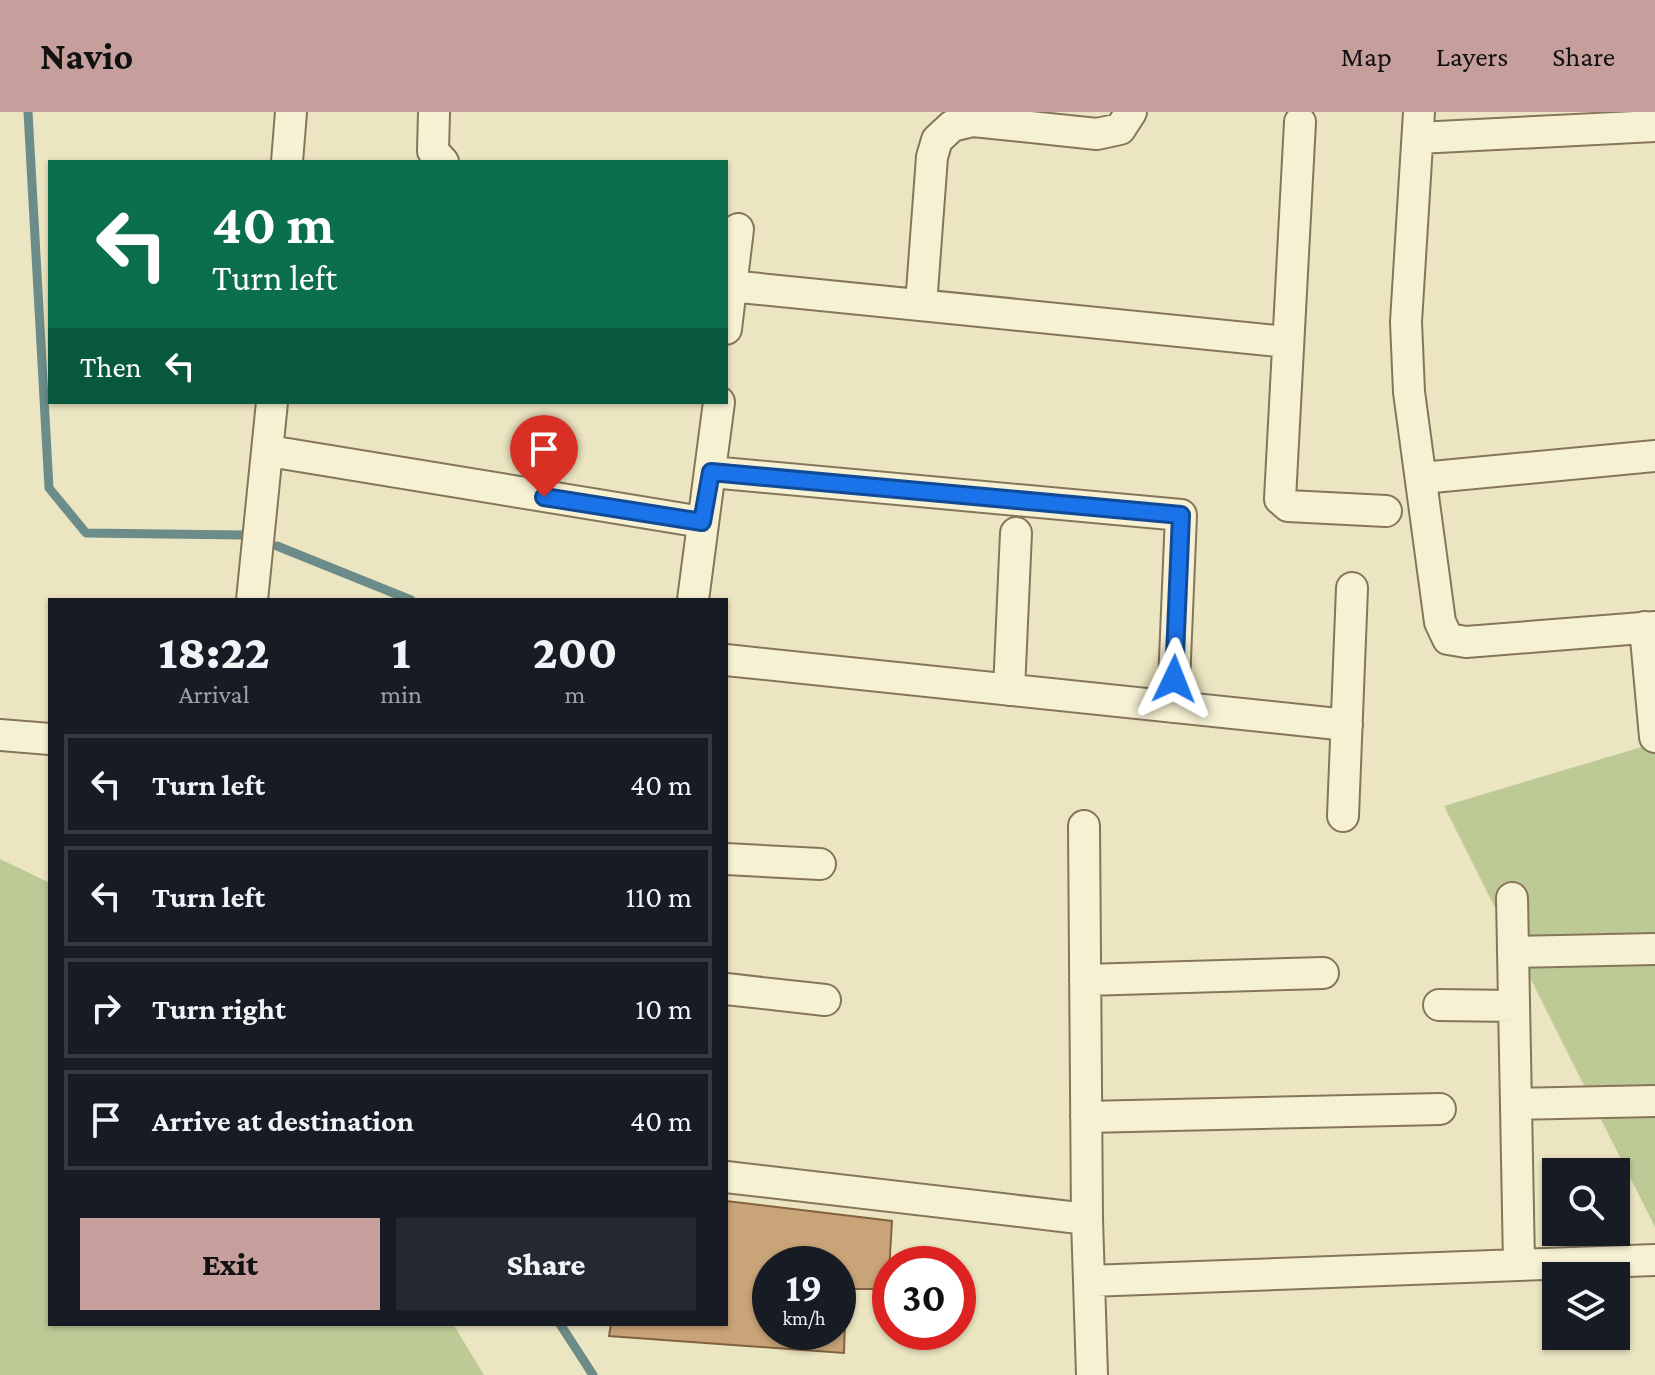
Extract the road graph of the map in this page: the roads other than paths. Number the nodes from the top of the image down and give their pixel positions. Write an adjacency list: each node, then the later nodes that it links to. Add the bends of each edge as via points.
1 (291, 112): 7 (street)
2 (434, 112): 8 (street, via 433,151)
3 (1131, 112): 11 (street, via 1120,129 1097,134 973,121 952,126 937,140 932,157)
4 (1300, 122): 13 (street)
5 (1418, 125): 6 (street); 19 (street, via 1406,322 1409,392)
6 (1655, 126)
7 (287, 160)
8 (441, 160)
9 (738, 229): 10 (street)
10 (730, 286): 11 (street); 12 (street)
11 (921, 305): 13 (street)
12 (728, 308)
13 (1287, 342): 20 (street, via 1280,499 1288,506)
14 (272, 404): 16 (street)
15 (719, 404): 18 (street)
16 (269, 451): 21 (street); 24 (street)
17 (1655, 456): 19 (street)
18 (711, 472): 21 (street); 29 (street, via 1181,515)
19 (1422, 478): 26 (street, via 1440,622 1448,639 1466,642)
20 (1386, 511)
21 (702, 522): 25 (street)
22 (1016, 533): 28 (street)
23 (1352, 588): 30 (street)
24 (252, 598)
25 (693, 598)
26 (1650, 627): 32 (street)
27 (728, 660): 28 (street)
28 (1009, 690): 29 (street)
29 (1173, 707): 30 (street)
30 (1347, 725): 34 (street)
31 (0, 735): 33 (street)
32 (1655, 737)
33 (48, 739)
34 (1343, 816)
35 (1084, 826): 42 (street)
36 (728, 859): 37 (street)
37 (820, 864)
38 (1512, 898): 40 (street)
39 (1655, 949): 40 (street)
40 (1513, 952): 46 (street)
41 (1323, 973): 42 (street)
42 (1085, 980): 50 (street)
43 (728, 989): 44 (street)
44 (825, 1000)
45 (1439, 1005): 46 (street)
46 (1514, 1006): 48 (street)
47 (1655, 1101): 48 (street)
48 (1516, 1104): 54 (street)
49 (1440, 1109): 50 (street)
50 (1086, 1117): 52 (street)
51 (728, 1177): 52 (street)
52 (1087, 1219): 55 (street)
53 (1655, 1260): 54 (street)
54 (1519, 1263): 55 (street)
55 (1089, 1281): 56 (street)
56 (1092, 1375)

